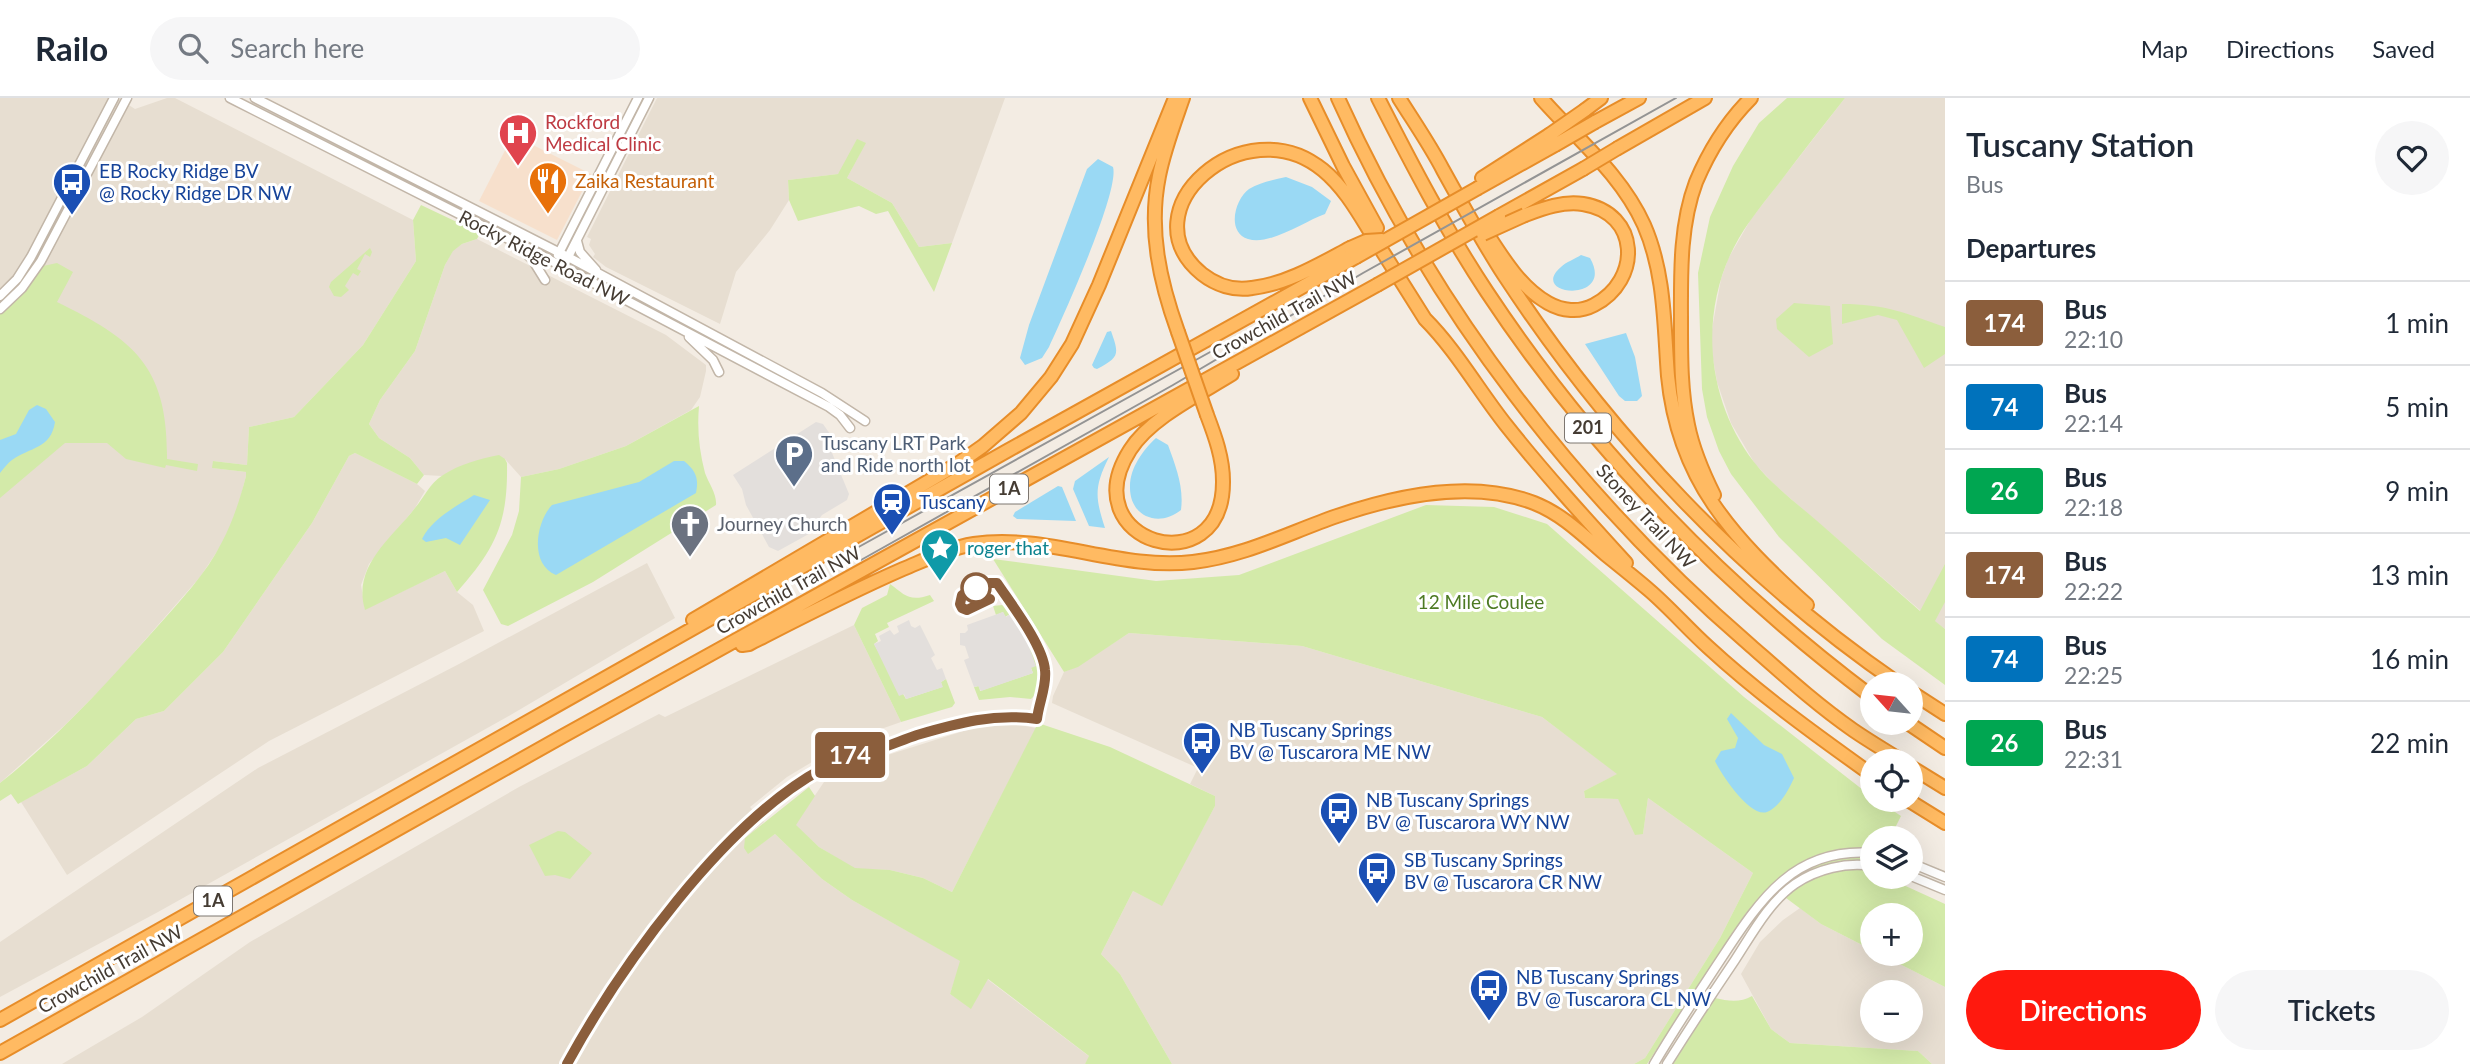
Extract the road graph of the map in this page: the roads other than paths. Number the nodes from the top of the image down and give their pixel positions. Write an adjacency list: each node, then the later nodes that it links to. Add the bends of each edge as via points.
1 (114, 98): 32 (street, via 32,257)
2 (127, 98): 33 (street, via 37,267)
3 (230, 98): 22 (street, Rocky Ridge Road NW)
4 (255, 98): 25 (street, Rocky Ridge Road NW)
5 (638, 98): 20 (street)
6 (649, 98): 21 (street)
7 (1175, 98): 45 (highway, via 1083,323 1051,377 1021,413 956,465 619,664)
8 (1183, 98): 36 (highway, bridge, via 1161,164 1155,244 1178,332 1207,415 1220,453 1223,480 1214,518 1202,532 1177,543 1142,536 1126,520 1117,495 1121,469 1136,442 1156,423 1280,346)
9 (1310, 98): 35 (highway)
10 (1338, 98): 51 (highway, Stoney Trail NW / 201, via 1387,200 1430,271 1495,369 1550,439 1636,536 1732,630 1852,730)
11 (1378, 98): 46 (highway, Stoney Trail NW / 201, via 1480,282 1603,447 1709,561)
12 (1399, 98): 19 (highway)
13 (1541, 98): 41 (highway, via 1611,173 1644,226 1658,274 1668,378 1681,444 1709,501)
14 (1601, 98): 18 (highway, bridge)
15 (1639, 98): 18 (highway, bridge)
16 (1704, 98): 24 (highway, Crowchild Trail NW / 1A, bridge)
17 (1751, 98): 41 (highway, via 1718,138 1690,202 1682,255 1682,381 1702,468 1723,510)
18 (1552, 140): 26 (highway, bridge, via 1450,204 1386,240 1366,241)
19 (1444, 171): 24 (highway, bridge, via 1512,270 1546,303 1576,311 1606,298 1618,286 1628,250 1619,226 1608,214 1579,203 1552,206 1525,215 1455,248); 44 (highway, via 1506,278 1572,369 1659,475 1812,621)
20 (594, 184): 21 (street); 25 (street)
21 (602, 189): 23 (street)
22 (511, 240): 28 (street, Rocky Ridge Road NW); 31 (street, via 532,259)
23 (577, 241): 27 (street); 30 (street, via 580,252)
24 (1441, 249): 36 (highway, Crowchild Trail NW / 1A, bridge)
25 (559, 253): 27 (street, Rocky Ridge Road NW); 28 (street)
26 (1353, 253): 35 (highway, via 1270,284 1231,288 1207,278 1194,266 1184,250 1178,224 1191,187 1218,162 1253,151 1298,156 1323,170 1348,197); 45 (highway, Crowchild Trail NW / 1A)
27 (568, 257): 29 (street); 30 (street, Rocky Ridge Road NW)
28 (554, 262): 29 (street, Rocky Ridge Road NW)
29 (563, 267): 34 (street, Rocky Ridge Road NW)
30 (599, 274): 38 (street, Rocky Ridge Road NW)
31 (545, 280)
32 (0, 296)
33 (0, 309)
34 (682, 330): 37 (street); 38 (street, Rocky Ridge Road NW)
35 (1437, 331): 42 (highway, via 1506,425)
36 (1294, 332): 43 (highway, Crowchild Trail NW / 1A)
37 (719, 372)
38 (815, 395): 39 (street, Rocky Ridge Road NW); 40 (street, Rocky Ridge Road NW)
39 (865, 421)
40 (850, 428)
41 (1766, 566): 44 (highway)
42 (1648, 589): 43 (highway, via 1552,512 1509,495 1459,490 1376,505 1264,546 1191,563 1159,564 1025,544 974,544 872,583 749,643); 52 (highway, via 1766,697)
43 (725, 648): 66 (highway, Crowchild Trail NW / 1A)
44 (1880, 671)
45 (606, 677): 65 (highway, Crowchild Trail NW / 1A)
46 (1860, 688)
47 (1923, 700): 48 (highway)
48 (1945, 714)
49 (1923, 733): 50 (highway)
50 (1945, 748)
51 (1883, 749)
52 (1860, 766)
53 (1923, 774): 54 (highway)
54 (1945, 788)
55 (1923, 805): 57 (highway)
56 (1923, 808): 58 (highway)
57 (1945, 814)
58 (1945, 822)
59 (1860, 852): 67 (street, via 1818,859 1773,888 1742,926)
60 (1860, 865): 68 (street, via 1825,870 1794,885 1779,899)
61 (1923, 868): 62 (street)
62 (1945, 877)
63 (1923, 881): 64 (street)
64 (1945, 891)
65 (0, 1020)
66 (0, 1053)
67 (1654, 1064)
68 (1667, 1064)

